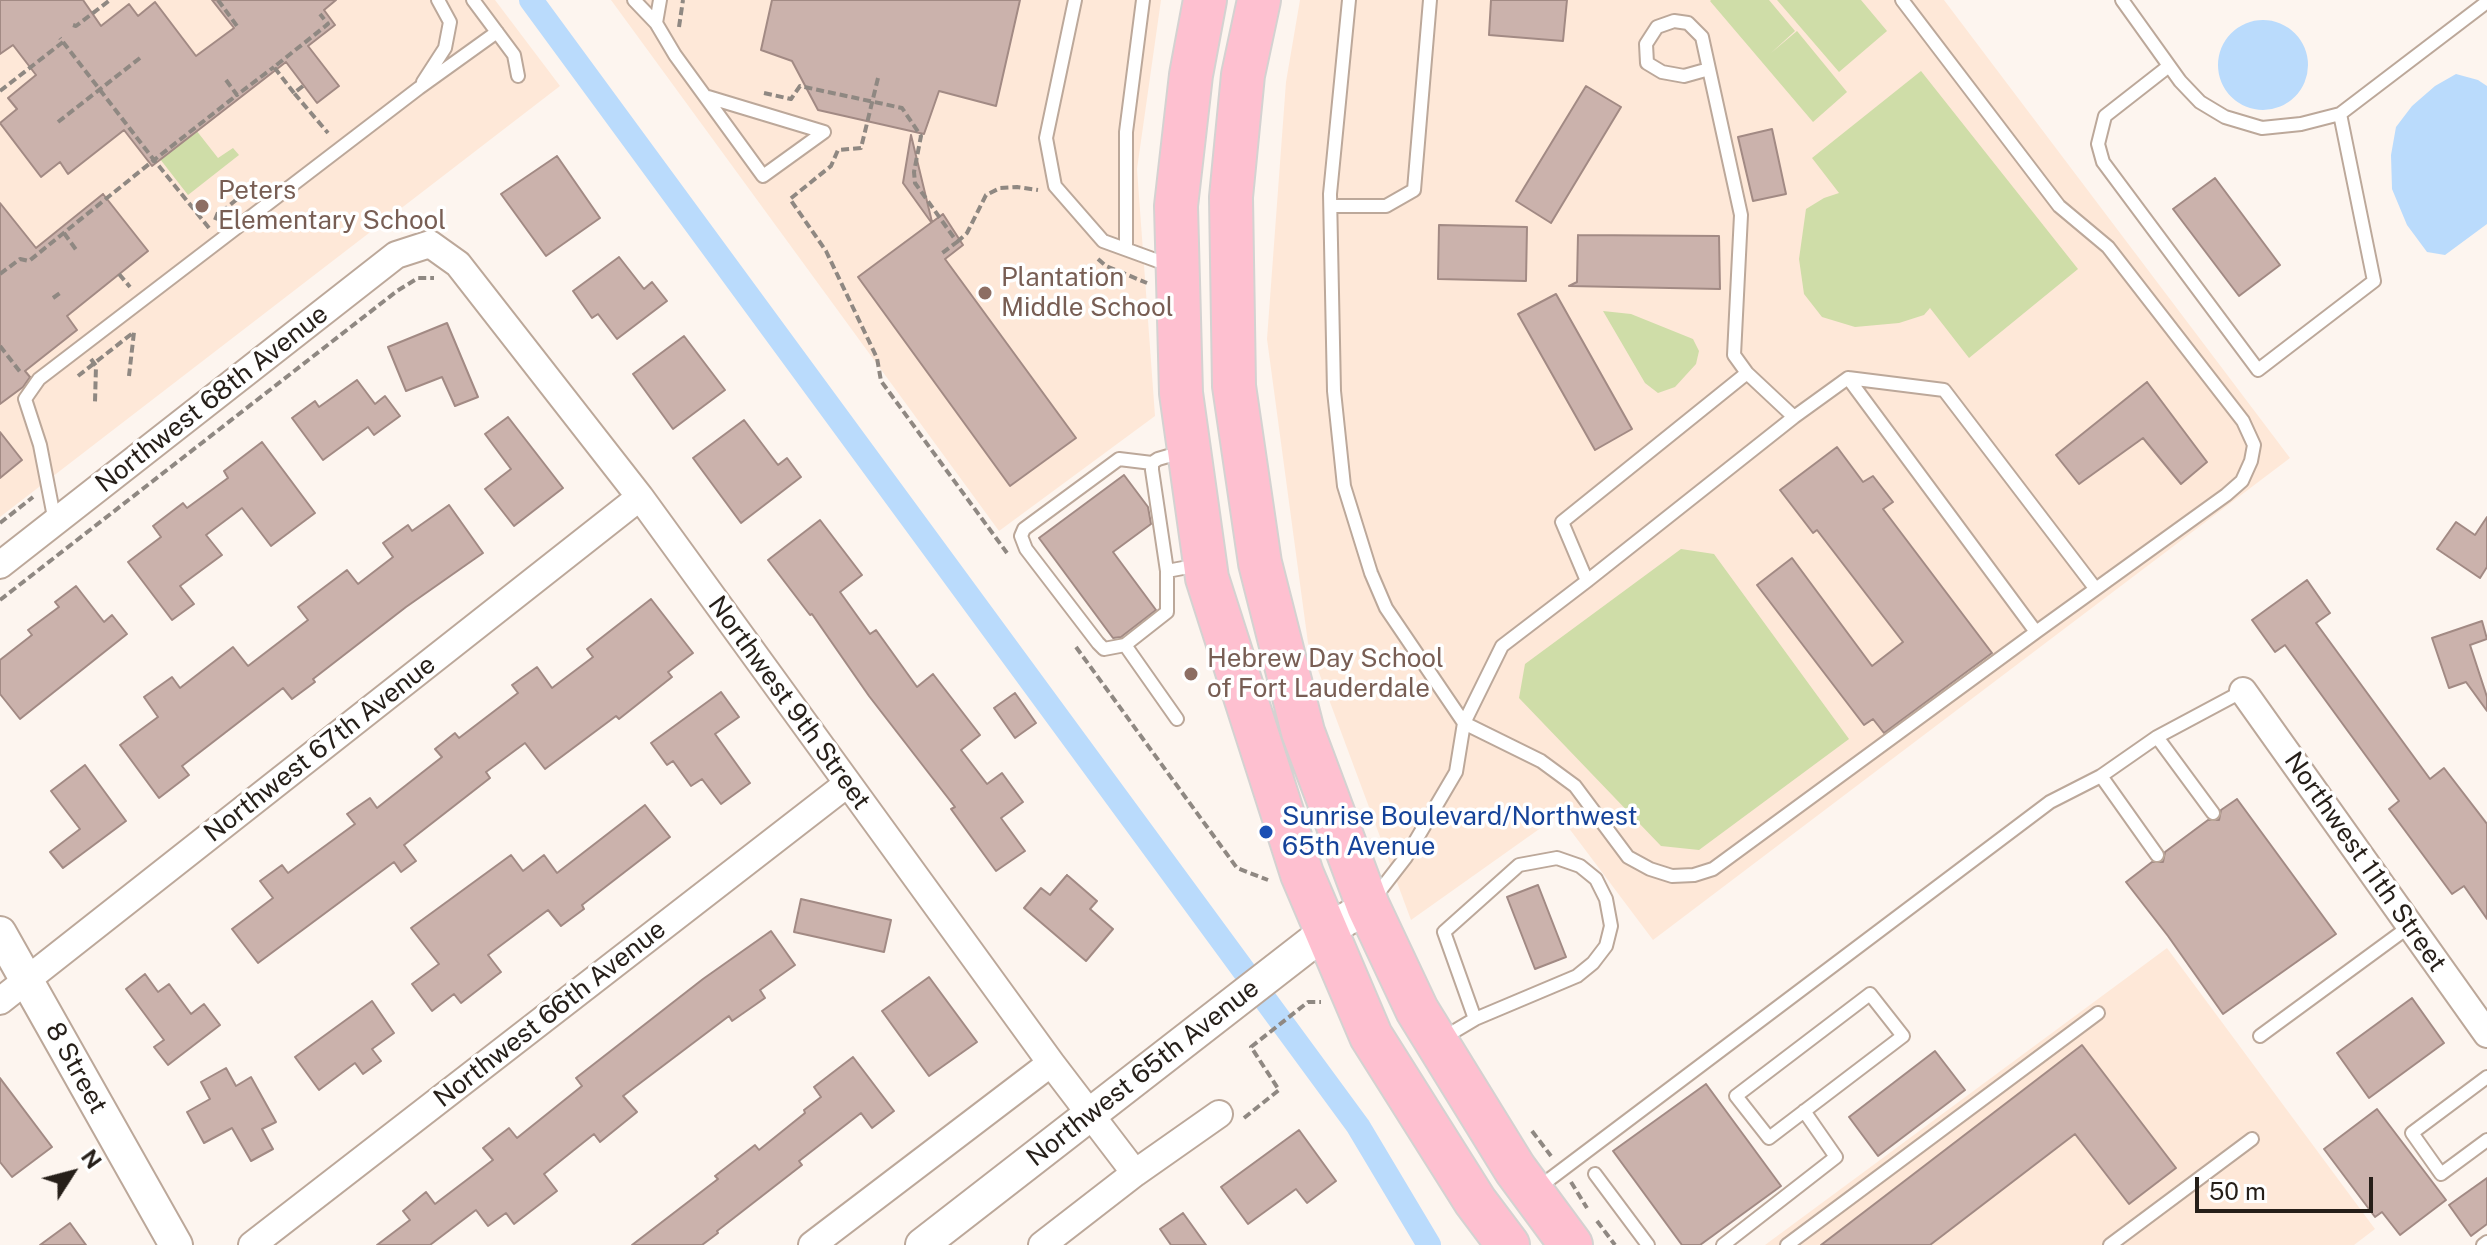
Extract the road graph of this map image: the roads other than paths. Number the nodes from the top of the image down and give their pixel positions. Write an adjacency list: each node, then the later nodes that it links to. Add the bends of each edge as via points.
1 (438, 0): 21 (lane, via 450,22 445,48)
2 (473, 0): 17 (lane)
3 (634, 0): 15 (lane)
4 (660, 0): 15 (lane)
5 (1075, 0): 26 (lane, via 1046,138 1055,186 1103,241)
6 (1143, 0): 26 (lane, via 1126,132)
7 (1205, 0): 27 (highway)
8 (1259, 0): 40 (highway, via 1243,75 1231,197 1234,386 1260,563)
9 (1349, 0): 24 (lane)
10 (1430, 0): 24 (lane, via 1414,190 1386,206)
11 (1902, 0): 37 (lane, via 2059,206 2108,247 2243,421 2254,445 2242,481)
12 (2122, 0): 18 (lane)
13 (2487, 2): 14 (lane)
14 (2477, 12): 16 (lane); 23 (lane)
15 (656, 23): 22 (lane)
16 (2487, 24)
17 (497, 32): 20 (lane, via 514,55); 21 (lane)
18 (2169, 66): 23 (lane, via 2200,102 2237,121 2262,128); 23 (lane, via 2105,116 2098,144 2103,162 2258,370 2374,281)
19 (1709, 69): 19 (lane, via 1702,37 1688,23 1657,27 1646,44 1647,63 1662,72 1684,76); 28 (lane, via 1741,215 1734,355)
20 (518, 76)
21 (419, 88): 33 (lane, via 39,379 25,399)
22 (708, 97): 22 (lane, via 789,120 824,132 763,176)
23 (2340, 114)
24 (1331, 206): 43 (lane, via 1334,391 1344,486 1386,608)
25 (430, 244): 32 (street, Northwest 9th Street, via 458,264); 33 (street, Northwest 68th Avenue, via 396,255)
26 (1126, 249): 27 (lane)
27 (1162, 276): 31 (highway, via 1181,393)
28 (1747, 373): 30 (lane); 36 (lane, via 1562,522)
29 (1848, 378): 30 (lane); 37 (lane, via 1944,390); 38 (lane)
30 (1794, 417): 36 (lane)
31 (1170, 457): 35 (highway); 39 (lane, via 1119,459 1021,536 1098,643 1104,649); 40 (highway, via 1210,462 1223,474 1253,619 1267,644)
32 (640, 497): 46 (street, Northwest 9th Street); 53 (street, Northwest 67th Avenue)
33 (55, 522): 34 (street, Northwest 68th Avenue)
34 (0, 565)
35 (1186, 567): 39 (lane, via 1167,612); 51 (highway, via 1207,578)
36 (1587, 581): 43 (lane, via 1502,646)
37 (2095, 588): 38 (lane)
38 (2036, 632): 43 (lane, via 1713,869 1694,875 1672,876 1628,857 1575,786 1541,761)
39 (1125, 645): 42 (lane)
40 (1283, 654): 49 (highway, via 1303,732)
41 (2243, 691): 44 (lane); 50 (street, Northwest 11th Street)
42 (1177, 719)
43 (1464, 723): 49 (lane, via 1456,772 1406,857)
44 (2157, 737): 45 (lane); 47 (lane)
45 (2101, 776): 48 (lane); 69 (lane, via 2050,802)
46 (847, 784): 60 (street, Northwest 9th Street); 71 (street, Northwest 66th Avenue)
47 (2213, 813)
48 (2157, 855)
49 (1368, 906): 51 (street, Northwest 65th Avenue); 59 (highway)
50 (2410, 926): 57 (street, Northwest 11th Street); 58 (lane)
51 (1325, 932): 64 (street, Northwest 65th Avenue); 75 (highway, via 1371,1036)
52 (0, 933): 53 (street, 8 Street)
53 (26, 980): 54 (street, Northwest 67th Avenue); 70 (street, 8 Street)
54 (0, 1001)
55 (2098, 1013): 79 (lane)
56 (1475, 1019): 56 (lane, via 1444,932 1519,865 1557,858 1580,866 1596,879 1606,899 1611,926 1606,946 1577,976); 59 (lane)
57 (2487, 1034)
58 (2260, 1036)
59 (1437, 1042): 69 (highway)
60 (1051, 1063): 64 (street, Northwest 9th Street); 72 (street)
61 (2487, 1077): 66 (lane, via 2412,1133 2441,1174)
62 (1804, 1111): 62 (lane, via 1903,1036 1870,994 1736,1096 1769,1138); 78 (lane, via 1836,1157)
63 (1219, 1114): 67 (street)
64 (1090, 1115): 67 (street, Northwest 9th Street); 73 (street, Northwest 65th Avenue)
65 (2252, 1139): 80 (lane)
66 (2487, 1140)
67 (1135, 1173): 74 (street)
68 (1595, 1174): 77 (lane)
69 (1547, 1181): 76 (highway)
70 (176, 1245)
71 (252, 1245)
72 (812, 1245)
73 (922, 1245)
74 (1042, 1245)
75 (1508, 1245)
76 (1571, 1245)
77 (1648, 1245)
78 (1723, 1245)
79 (1787, 1245)
80 (2110, 1245)

